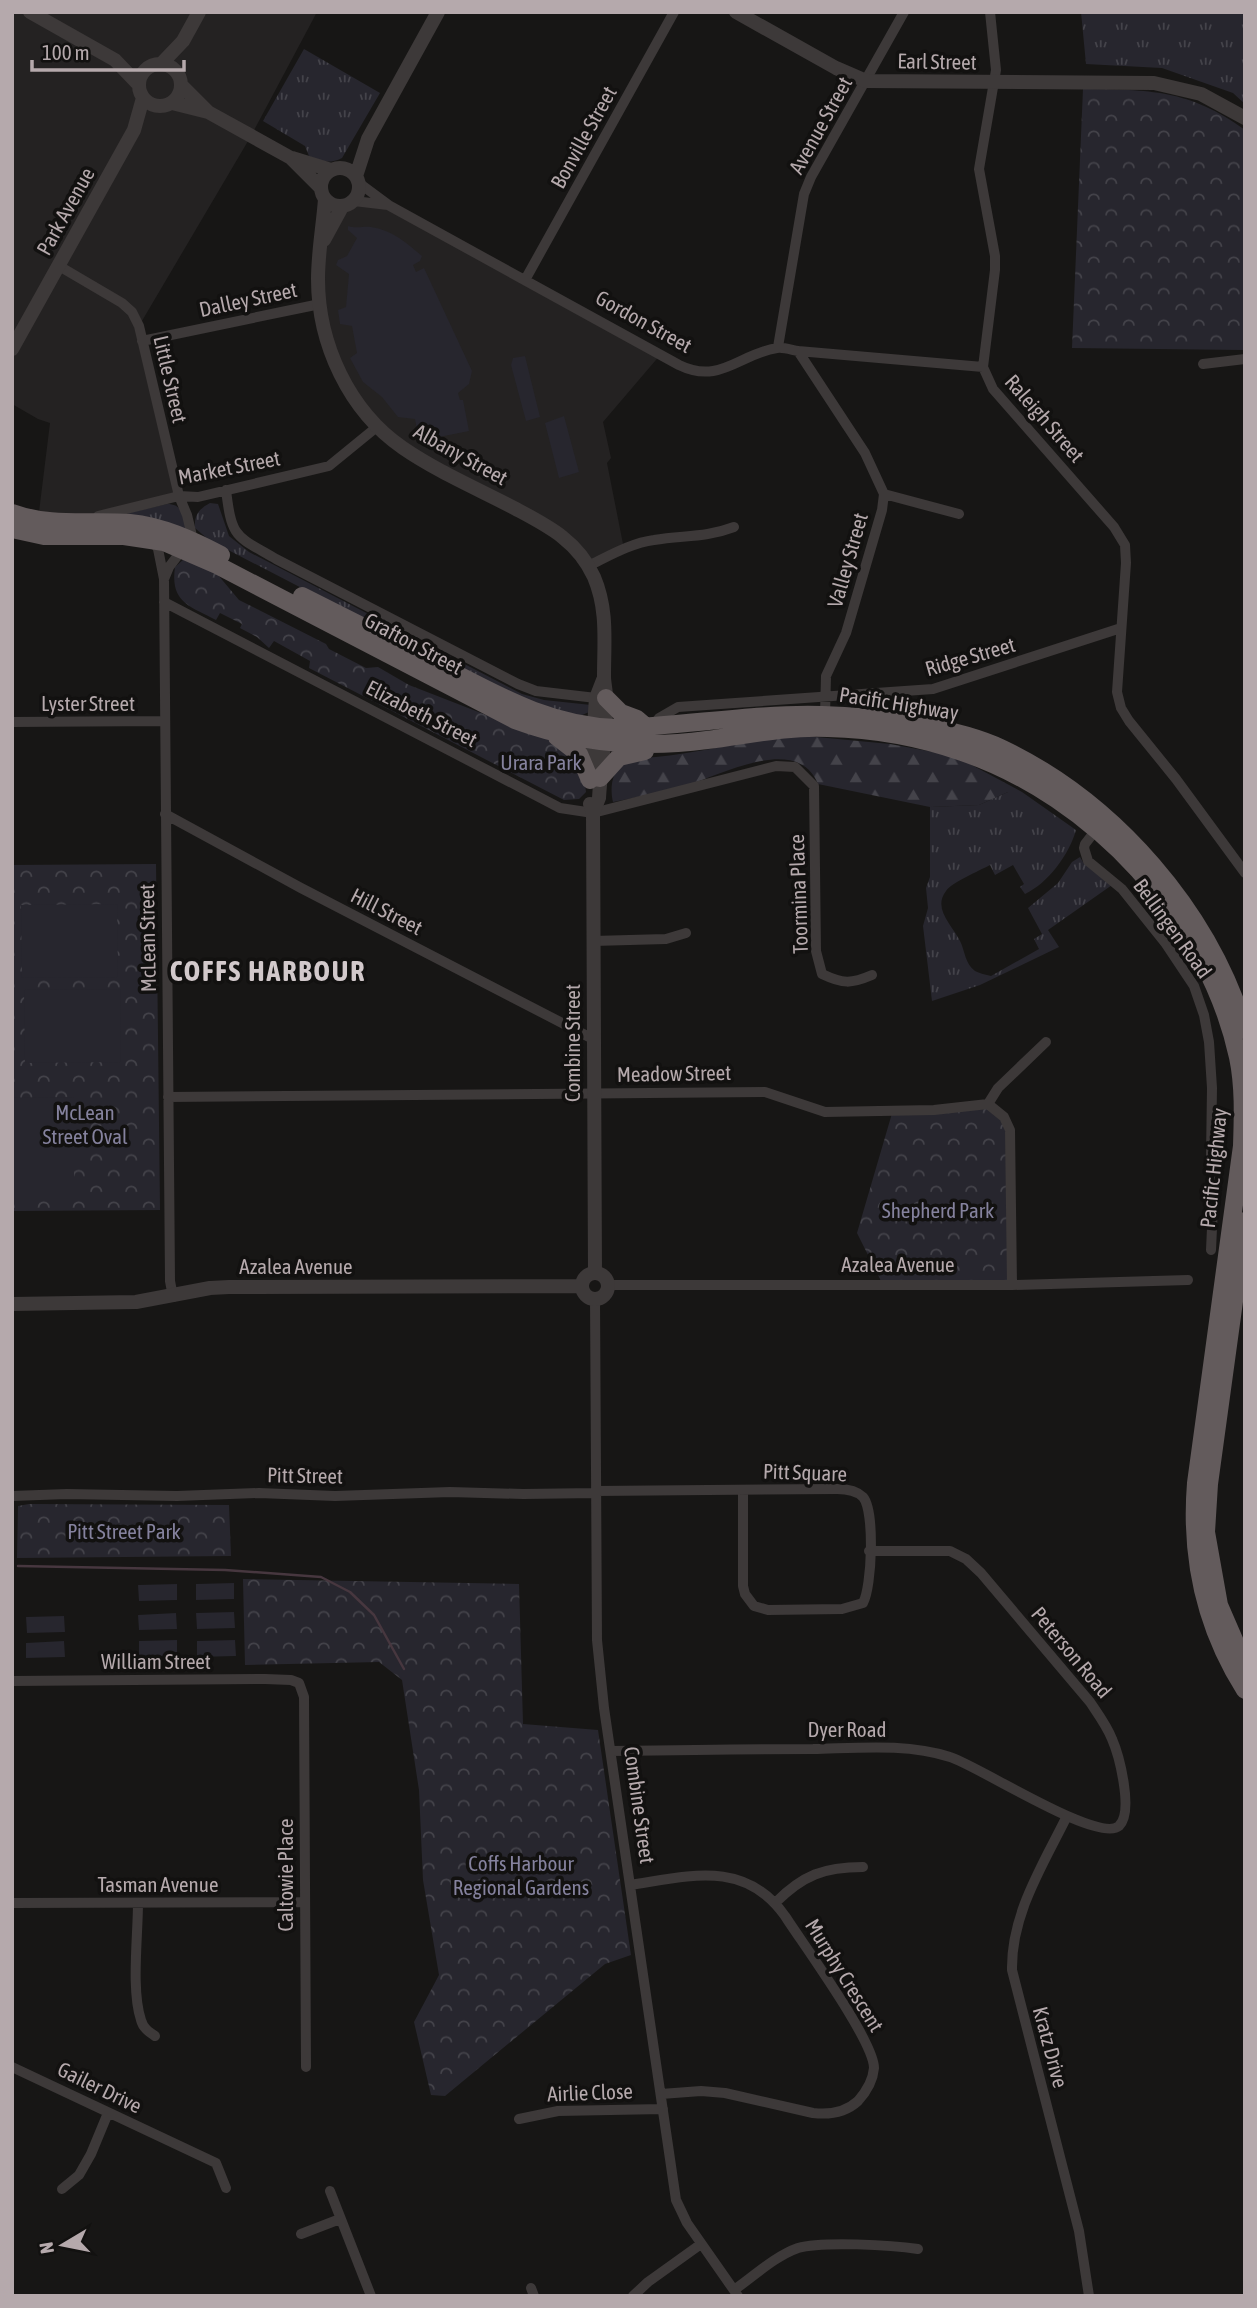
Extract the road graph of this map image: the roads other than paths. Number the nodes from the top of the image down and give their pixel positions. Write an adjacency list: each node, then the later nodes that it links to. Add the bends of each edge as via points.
1 (30, 12): 9 (street)
2 (200, 12): 8 (street)
3 (438, 12): 19 (street)
4 (674, 12): 28 (street, Bonville Street)
5 (736, 12): 12 (street, Earl Street)
6 (904, 12): 12 (street, Avenue Street)
7 (990, 12): 13 (street, Raleigh Street)
8 (183, 41): 10 (street); 11 (street)
9 (115, 60): 10 (street); 14 (street)
10 (155, 65): 11 (street); 14 (street, via 143,71)
11 (179, 78): 15 (street, via 177,98); 16 (street)
12 (866, 81): 13 (street, Earl Street); 31 (street, Avenue Street, via 804,194)
13 (994, 83): 17 (street, Earl Street, via 1154,83 1201,94); 36 (street, Raleigh Street, via 979,169 995,256)
14 (140, 91): 15 (street, via 147,102); 18 (street, Park Avenue)
15 (165, 104): 16 (street); 18 (street, Park Avenue)
16 (208, 112): 20 (street)
17 (1245, 118)
18 (134, 130): 27 (street, Park Avenue)
19 (368, 139): 21 (street); 22 (street)
20 (291, 158): 21 (street); 23 (street)
21 (336, 169): 22 (street); 23 (street, via 323,177)
22 (357, 180): 24 (street, via 357,196); 25 (street, Gordon Street)
23 (322, 193): 24 (street, via 334,206); 26 (street, Albany Street)
24 (348, 204): 25 (street, Gordon Street); 26 (street, Albany Street)
25 (390, 206): 28 (street, Gordon Street)
26 (321, 244): 29 (street, Albany Street)
27 (59, 265): 30 (street, Little Street, via 132,312); 32 (street, Park Avenue)
28 (525, 280): 31 (street, Gordon Street, via 697,372 713,372)
29 (320, 303): 30 (street, Dalley Street); 37 (street, Albany Street, via 339,371 351,394)
30 (142, 341): 40 (street, Little Street)
31 (778, 347): 33 (street)
32 (12, 349)
33 (798, 351): 36 (street); 39 (street, Valley Street, via 865,453)
34 (1245, 359): 35 (street)
35 (1203, 365)
36 (983, 367): 50 (street, Raleigh Street, via 993,389 1125,545)
37 (378, 426): 38 (street, Market Street, via 329,466); 47 (street, Albany Street, via 416,457 557,531)
38 (226, 490): 40 (street, Market Street); 51 (street, Grafton Street, via 232,528 276,559 518,684 536,691)
39 (884, 494): 41 (street); 52 (street, Valley Street, via 846,633 826,676)
40 (179, 496): 42 (street, Market Street); 46 (street, Little Street, via 187,515)
41 (959, 514)
42 (75, 522): 43 (highway, Grafton Street, via 38,520); 46 (highway, Grafton Street, via 156,527)
43 (13, 526): 45 (highway, Grafton Street, via 44,537)
44 (734, 527): 47 (street, via 714,535 652,540)
45 (152, 539): 46 (highway, Grafton Street); 48 (street, McLean Street)
46 (188, 545): 48 (street); 57 (highway, Grafton Street, via 217,565 489,707); 58 (highway, Grafton Street, via 526,709)
47 (588, 566): 51 (street, Albany Street, via 606,628)
48 (164, 579): 49 (street, McLean Street)
49 (164, 602): 53 (street, McLean Street); 62 (street, Elizabeth Street, via 560,808)
50 (1121, 628): 52 (street, Ridge Street, via 950,686); 65 (street, Raleigh Street, via 1117,692 1121,708)
51 (601, 698): 55 (highway, via 621,713); 58 (street, Albany Street)
52 (825, 706): 55 (highway, Grafton Street, via 748,717); 64 (highway, Pacific Highway, via 1002,749 1035,767)
53 (164, 721): 54 (street, Lyster Street); 63 (street, McLean Street)
54 (12, 722)
55 (649, 723): 58 (highway, Grafton Street)
56 (807, 727): 59 (highway, Grafton Street); 64 (highway, Pacific Highway, via 887,733 965,753)
57 (551, 733): 58 (highway, Grafton Street); 61 (highway, via 579,754)
58 (599, 734): 59 (highway, Grafton Street); 61 (street, Combine Street)
59 (706, 741): 61 (highway, via 698,746 624,755)
60 (795, 766): 62 (street, Elizabeth Street, via 776,766); 68 (street, Toormina Place, via 814,786 816,951 822,974 840,983)
61 (595, 779): 62 (street, Combine Street, via 599,798)
62 (593, 813): 67 (street, Combine Street)
63 (164, 814): 70 (street, Hill Street); 73 (street, McLean Street)
64 (1101, 823): 69 (highway, Pacific Highway, via 1142,852 1191,918 1219,966); 76 (street, Bellingen Road, via 1085,844 1087,861 1122,889 1166,944 1194,986 1204,1014 1212,1088); 92 (highway, Pacific Highway, via 1199,955 1225,1011 1238,1059 1242,1146 1193,1530 1206,1605 1224,1655)
65 (1245, 873)
66 (686, 933): 67 (street, via 666,939)
67 (593, 942): 70 (street, Combine Street)
68 (872, 975)
69 (1245, 1031)
70 (593, 1039): 72 (street, Combine Street)
71 (1046, 1042): 74 (street, via 998,1088)
72 (593, 1094): 73 (street, Meadow Street); 74 (street, Meadow Street, via 765,1092 825,1112); 77 (street, Combine Street)
73 (168, 1097): 82 (street, McLean Street)
74 (988, 1104): 80 (street, via 1004,1117 1010,1130)
75 (1245, 1221): 89 (highway, Pacific Highway, via 1206,1532 1219,1605)
76 (1211, 1250)
77 (595, 1272): 79 (street, via 603,1275); 81 (street, via 586,1276)
78 (1188, 1280): 80 (street, Azalea Avenue)
79 (608, 1285): 80 (street, Azalea Avenue); 83 (street, via 603,1296)
80 (1012, 1285)
81 (582, 1286): 82 (street, Azalea Avenue, via 229,1287); 83 (street, via 587,1296)
82 (173, 1297): 84 (street, Azalea Avenue, via 116,1303)
83 (595, 1299): 86 (street, Combine Street)
84 (12, 1304)
85 (743, 1490): 86 (street, Pitt Square); 88 (street, Pitt Square, via 854,1491 868,1510); 88 (street, Pitt Square, via 743,1586 754,1606 768,1610 857,1606 869,1590)
86 (596, 1492): 87 (street, Pitt Street); 93 (street, Combine Street, via 597,1640)
87 (12, 1496)
88 (869, 1550): 94 (street, Peterson Road, via 950,1551 966,1559 1090,1702 1118,1755 1125,1790 1123,1819 1110,1829)
89 (1245, 1665)
90 (12, 1681): 91 (street, William Street, via 265,1679)
91 (299, 1684): 97 (street, Caltowie Place, via 304,1696)
92 (1245, 1690)
93 (611, 1751): 94 (street, Dyer Road, via 930,1751 954,1758); 96 (street, Combine Street)
94 (1067, 1816): 118 (street, Kratz Drive, via 1021,1911 1012,1970 1079,2231)
95 (863, 1867): 100 (street, via 817,1872)
96 (630, 1885): 100 (street, Murphy Crescent, via 693,1875 724,1876 752,1884); 104 (street, Combine Street)
97 (304, 1902): 99 (street, Tasman Avenue); 103 (street, Caltowie Place)
98 (12, 1903): 99 (street, Tasman Avenue)
99 (138, 1903): 101 (street, via 137,2000 141,2022)
100 (775, 1903): 104 (street, Murphy Crescent, via 866,2042 874,2068 864,2094 843,2110 827,2114 725,2093)
101 (155, 2036)
102 (12, 2067): 106 (street, Gailer Drive)
103 (306, 2067)
104 (661, 2094): 105 (street, Combine Street)
105 (663, 2109): 107 (street, Airlie Close, via 558,2111); 113 (street, Combine Street, via 678,2206)
106 (108, 2113): 108 (street, Gailer Drive, via 216,2162); 109 (street, via 79,2175)
107 (519, 2119)
108 (226, 2188)
109 (62, 2189)
110 (330, 2191): 111 (street)
111 (340, 2219): 112 (street); 116 (street)
112 (301, 2234)
113 (701, 2244): 115 (street, Combine Street); 117 (street)
114 (918, 2249): 115 (street, via 883,2245 798,2248)
115 (736, 2293)
116 (371, 2296)
117 (633, 2296)
118 (1088, 2296)

